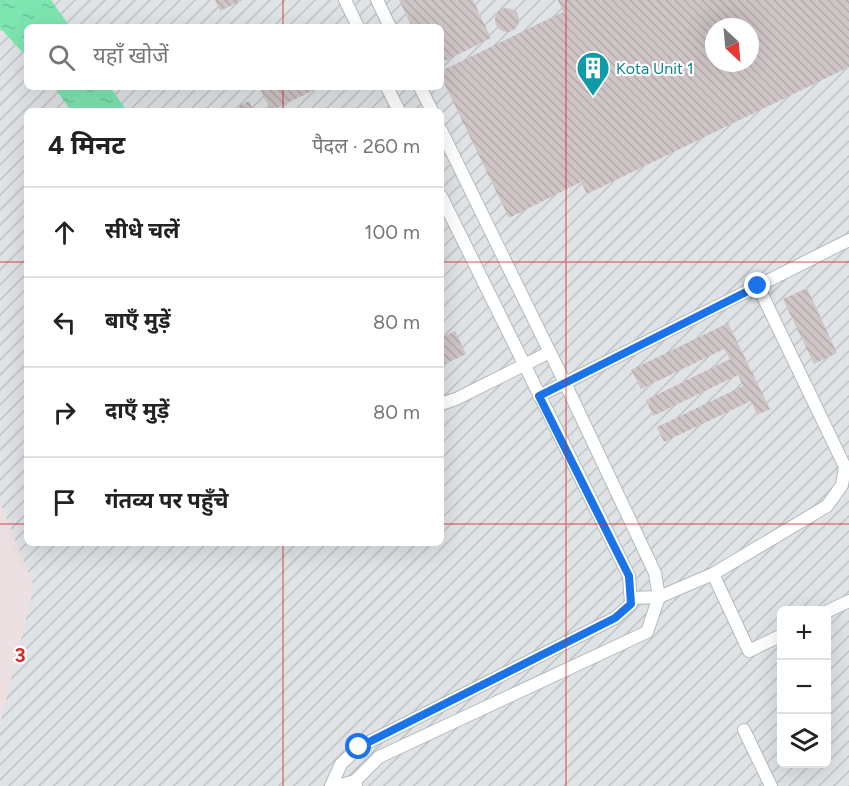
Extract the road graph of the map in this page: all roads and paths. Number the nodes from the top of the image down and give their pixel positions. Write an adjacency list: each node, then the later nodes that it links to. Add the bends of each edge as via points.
1 (345, 0): 3 (lane)
2 (377, 0): 4 (lane)
3 (357, 24)
4 (389, 24)
5 (388, 90): 7 (lane)
6 (422, 90): 8 (lane)
7 (398, 108)
8 (430, 108)
9 (444, 136): 13 (lane)
10 (444, 202): 14 (lane)
11 (849, 240): 12 (lane)
12 (758, 286): 15 (lane); 18 (lane, via 845,467 842,485 827,506)
13 (550, 352): 14 (lane); 15 (lane)
14 (524, 366): 16 (lane); 17 (lane)
15 (565, 383): 16 (lane); 19 (lane, via 655,573)
16 (539, 396): 20 (lane, via 629,576)
17 (444, 403)
18 (713, 574): 19 (lane); 23 (lane, via 749,651)
19 (659, 597): 20 (lane); 25 (lane, via 647,632 379,757)
20 (631, 598): 26 (lane, via 631,604 615,618 359,747 341,764)
21 (849, 601): 22 (lane)
22 (831, 610)
23 (777, 637)
24 (744, 730): 28 (lane)
25 (356, 783): 27 (lane)
26 (331, 786)
27 (337, 786)
28 (771, 786)

